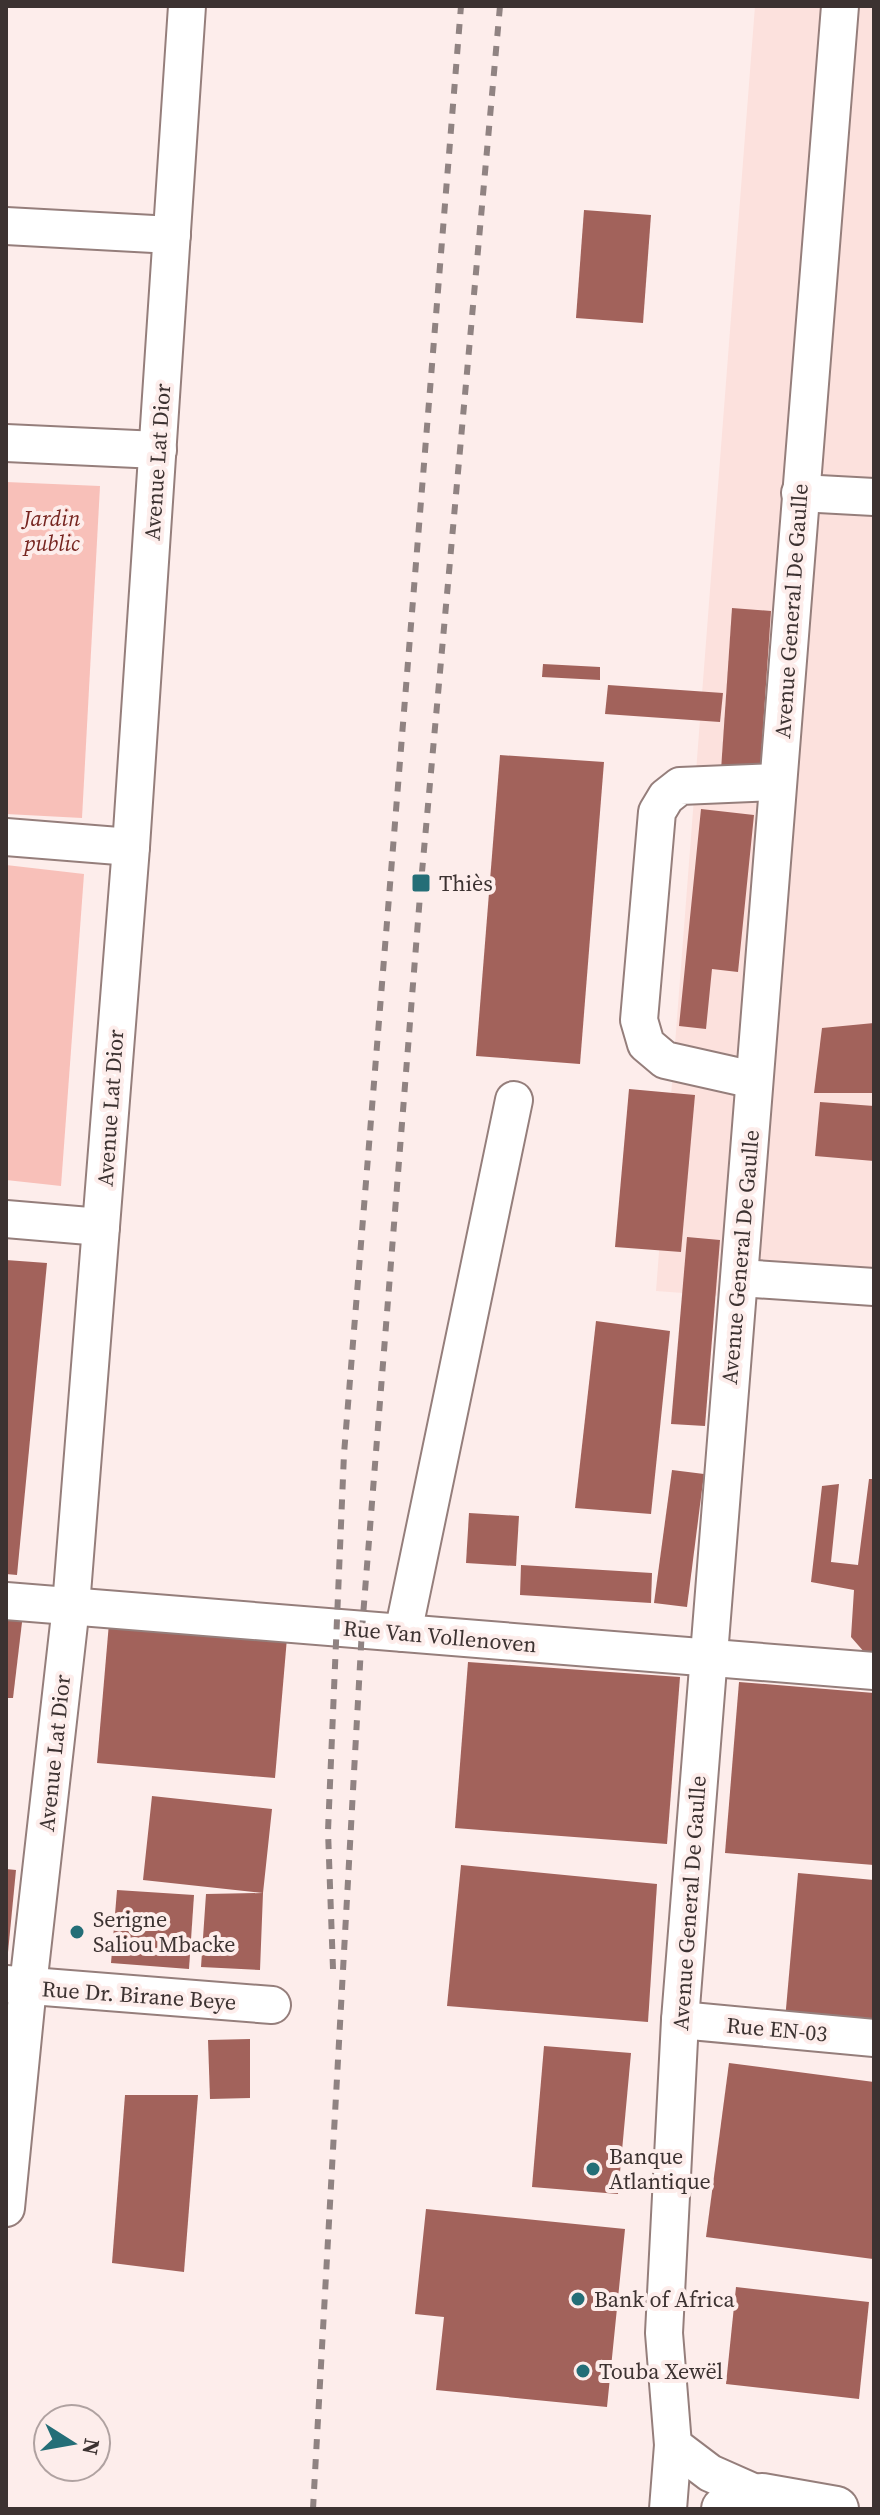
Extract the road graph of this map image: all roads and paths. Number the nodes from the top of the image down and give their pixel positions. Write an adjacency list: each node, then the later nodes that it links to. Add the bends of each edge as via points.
1 (187, 6): 4 (street, Avenue Lat Dior)
2 (840, 6): 7 (street, Avenue General De Gaulle)
3 (6, 226): 4 (street)
4 (172, 235): 6 (street, Avenue Lat Dior)
5 (6, 443): 6 (street)
6 (158, 450): 11 (street, Avenue Lat Dior)
7 (800, 493): 8 (street); 9 (street, Avenue General De Gaulle)
8 (874, 497)
9 (778, 782): 12 (street, Avenue General De Gaulle); 12 (street, via 680,786 657,812 639,1020 646,1044 665,1060)
10 (6, 837): 11 (street)
11 (131, 847): 15 (street, Avenue Lat Dior)
12 (754, 1080): 16 (street, Avenue General De Gaulle)
13 (514, 1100): 20 (street)
14 (6, 1219): 15 (street)
15 (101, 1227): 19 (street, Avenue Lat Dior)
16 (740, 1278): 17 (street); 21 (street, Avenue General De Gaulle)
17 (874, 1287)
18 (6, 1601): 19 (street, Rue Van Vollenoven)
19 (71, 1606): 20 (street, Rue Van Vollenoven); 23 (street, Avenue Lat Dior)
20 (403, 1633): 21 (street, Rue Van Vollenoven)
21 (707, 1658): 22 (street, Rue Van Vollenoven); 25 (street, Avenue General De Gaulle)
22 (874, 1671)
23 (17, 1985): 24 (street, Rue Dr. Birane Beye); 27 (street, Avenue Lat Dior)
24 (272, 2005)
25 (680, 2020): 26 (street, Rue EN-03); 28 (street, Avenue General De Gaulle, via 664,2333)
26 (874, 2038)
27 (6, 2208)
28 (673, 2445): 29 (street, via 710,2473); 30 (street, Avenue General De Gaulle)
29 (785, 2505)
30 (668, 2509)

